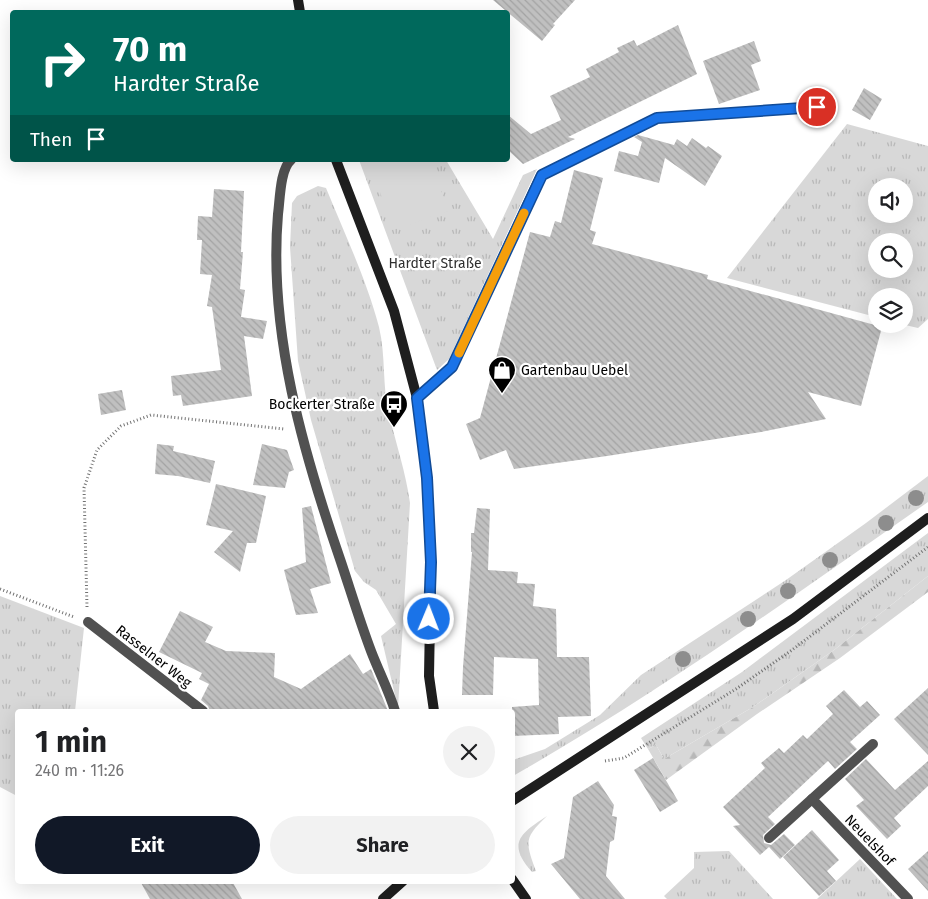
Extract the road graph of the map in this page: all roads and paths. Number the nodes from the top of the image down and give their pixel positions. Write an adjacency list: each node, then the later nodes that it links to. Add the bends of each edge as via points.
1 (817, 107): 4 (street, via 657,118 542,175 452,367)
2 (288, 162): 5 (street, via 281,186 276,284)
3 (337, 162): 4 (main road, via 394,311)
4 (417, 398): 12 (main road, via 427,478 431,562 429,676)
5 (300, 431): 9 (path, via 151,416 121,426 96,450 84,488); 11 (street, via 371,651)
6 (928, 518): 15 (main road, via 794,619)
7 (928, 548): 14 (path, via 736,689 624,758)
8 (0, 589): 9 (path)
9 (88, 622): 10 (street, Rasselner Weg)
10 (200, 709)
11 (394, 709)
12 (434, 709)
13 (873, 744): 16 (street)
14 (604, 761)
15 (515, 799)
16 (812, 799): 17 (street); 22 (street, Neuelshof)
17 (769, 838)
18 (400, 884): 20 (main road)
19 (515, 884): 21 (main road)
20 (383, 899)
21 (526, 899)
22 (908, 899)

